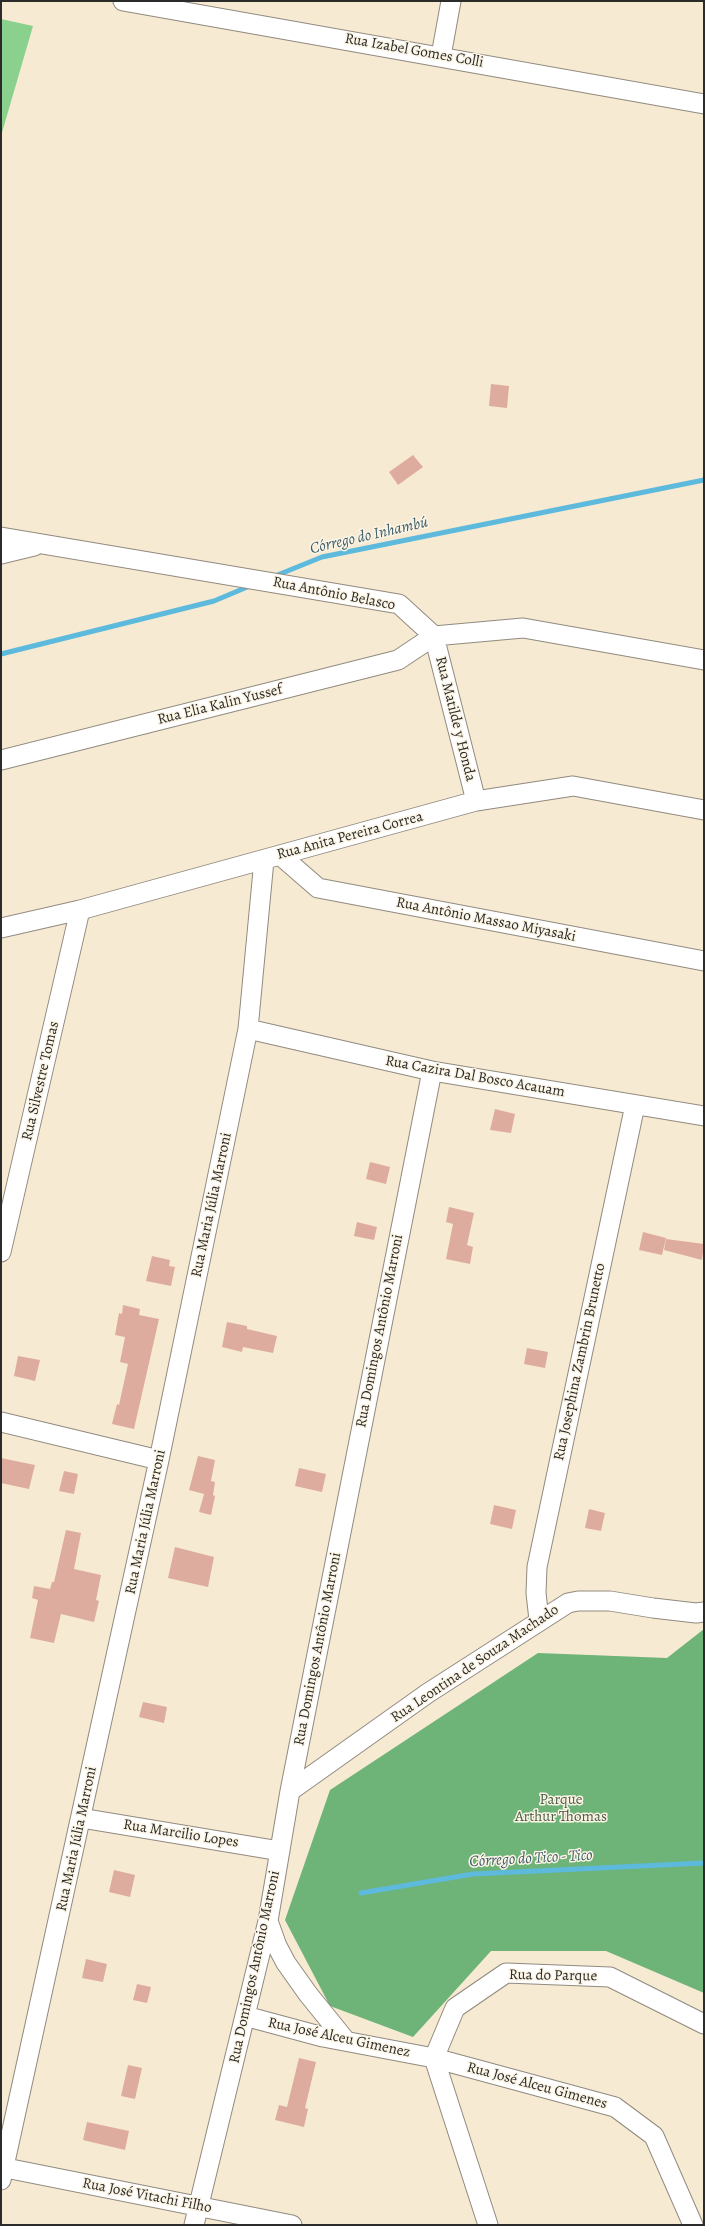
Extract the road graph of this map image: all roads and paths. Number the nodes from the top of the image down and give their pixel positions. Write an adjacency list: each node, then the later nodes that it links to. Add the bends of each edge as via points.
1 (123, 1): 3 (street, Rua Izabel Gomes Colli)
2 (451, 1): 3 (street)
3 (441, 56): 4 (street, Rua Izabel Gomes Colli)
4 (704, 104)
5 (1, 537): 6 (street, Rua Antônio Belasco)
6 (46, 545): 7 (street); 8 (street, Rua Antônio Belasco, via 399,604)
7 (1, 554)
8 (434, 636): 9 (street, via 523,628); 10 (street, Rua Elia Kalin Yussef, via 398,660); 11 (street, Rua Matilde y Honda)
9 (704, 660)
10 (1, 760)
11 (476, 802): 12 (street, Rua Anita Pereira Correa, via 573,786); 13 (street, Rua Anita Pereira Correa)
12 (704, 810)
13 (272, 858): 14 (street, Rua Anita Pereira Correa); 16 (street, Rua Antônio Massao Miyasaki, via 318,888); 17 (street, Rua Maria Júlia Marroni)
14 (80, 910): 15 (street, Rua Anita Pereira Correa); 21 (street, Rua Silvestre Tomas)
15 (1, 928)
16 (704, 962)
17 (248, 1030): 18 (street, Rua Cazira Dal Bosco Acauam); 23 (street, Rua Maria Júlia Marroni)
18 (432, 1071): 19 (street, Rua Cazira Dal Bosco Acauam); 26 (street, Rua Domingos Antônio Marroni)
19 (635, 1105): 20 (street, Rua Cazira Dal Bosco Acauam); 25 (street, Rua Josephina Zambrin Brunetto, via 537,1566)
20 (704, 1116)
21 (1, 1252)
22 (1, 1422): 23 (street)
23 (159, 1460): 27 (street, Rua Maria Júlia Marroni)
24 (704, 1612): 25 (street, Rua Leontina de Souza Machado, via 610,1601 578,1600)
25 (539, 1620): 26 (street, Rua Leontina de Souza Machado, via 428,1693)
26 (290, 1791): 28 (street, Rua Domingos Antônio Marroni)
27 (82, 1818): 28 (street, Rua Marcilio Lopes); 34 (street, Rua Maria Júlia Marroni)
28 (280, 1851): 29 (street, Rua Domingos Antônio Marroni)
29 (268, 1921): 30 (street, Rua Domingos Antônio Marroni); 32 (street, via 286,1963)
30 (245, 2016): 32 (street, Rua José Alceu Gimenez); 35 (street, Rua Domingos Antônio Marroni)
31 (704, 2024): 33 (street, Rua do Parque, via 610,1977 506,1973 455,2008)
32 (346, 2042): 33 (street, Rua José Alceu Gimenez)
33 (434, 2058): 38 (street); 39 (street, Rua José Alceu Gimenes, via 615,2107 654,2136)
34 (2, 2172): 35 (street, Rua José Vitachi Filho)
35 (199, 2206): 36 (street, Rua Domingos Antônio Marroni); 37 (street, Rua José Vitachi Filho)
36 (194, 2225)
37 (292, 2225)
38 (488, 2225)
39 (692, 2225)

